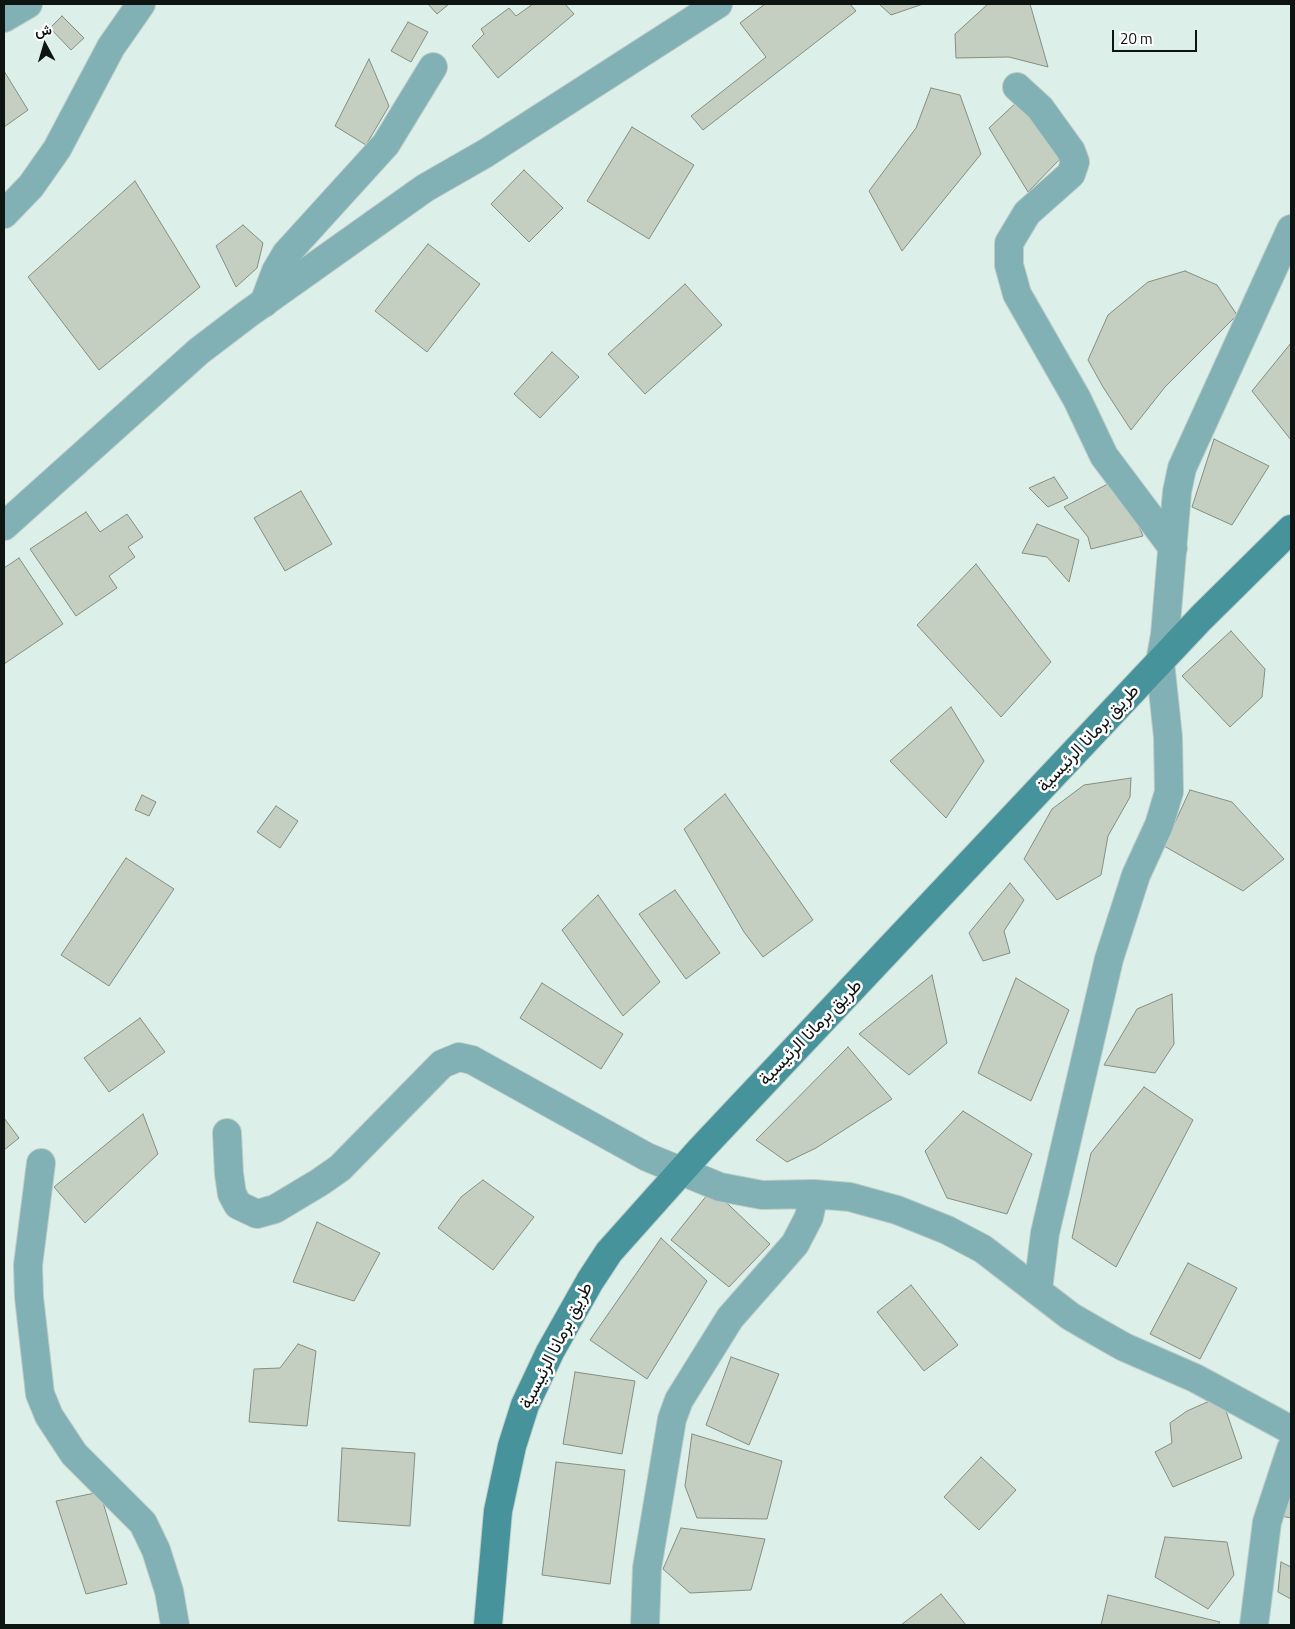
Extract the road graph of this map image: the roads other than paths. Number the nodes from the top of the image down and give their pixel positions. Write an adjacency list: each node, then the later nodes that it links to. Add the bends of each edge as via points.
1 (28, 4): 4 (street)
2 (141, 4): 7 (street, via 111,47 57,149 31,186)
3 (718, 4): 9 (street, via 486,153 425,188)
4 (4, 18)
5 (433, 67): 9 (street, via 386,144 286,254)
6 (1017, 87): 12 (street, via 1040,108 1071,150 1075,162 1071,174 1027,213 1009,243 1009,264 1017,294 1076,398 1104,456)
7 (4, 214)
8 (1291, 229): 12 (street, via 1182,468)
9 (264, 302): 10 (street, via 199,351)
10 (4, 526)
11 (1291, 529): 13 (main road, طريق برمانا الرئيسية)
12 (1173, 548): 13 (street)
13 (1160, 662): 16 (main road, طريق برمانا الرئيسية); 18 (street, via 1168,737 1169,792 1159,825 1136,875 1109,959 1045,1233)
14 (227, 1134): 16 (street, via 232,1194 238,1205 257,1214 275,1210 340,1168 435,1070 450,1059 460,1057 482,1064 611,1138)
15 (41, 1163): 21 (street, via 28,1265 40,1394 49,1416 74,1454 143,1523 170,1591)
16 (682, 1172): 17 (street, via 720,1187 762,1195); 22 (main road, طريق برمانا الرئيسية, via 609,1252 550,1352 525,1405 498,1511)
17 (814, 1194): 18 (street, via 850,1197 897,1210 947,1230 983,1249); 23 (street, via 809,1217 795,1244 730,1318 679,1400 672,1419 648,1568)
18 (1038, 1289): 19 (street, via 1070,1316 1109,1338 1194,1378)
19 (1291, 1430)
20 (1291, 1449): 24 (street, via 1267,1522)
21 (175, 1625)
22 (488, 1625)
23 (645, 1625)
24 (1254, 1625)

